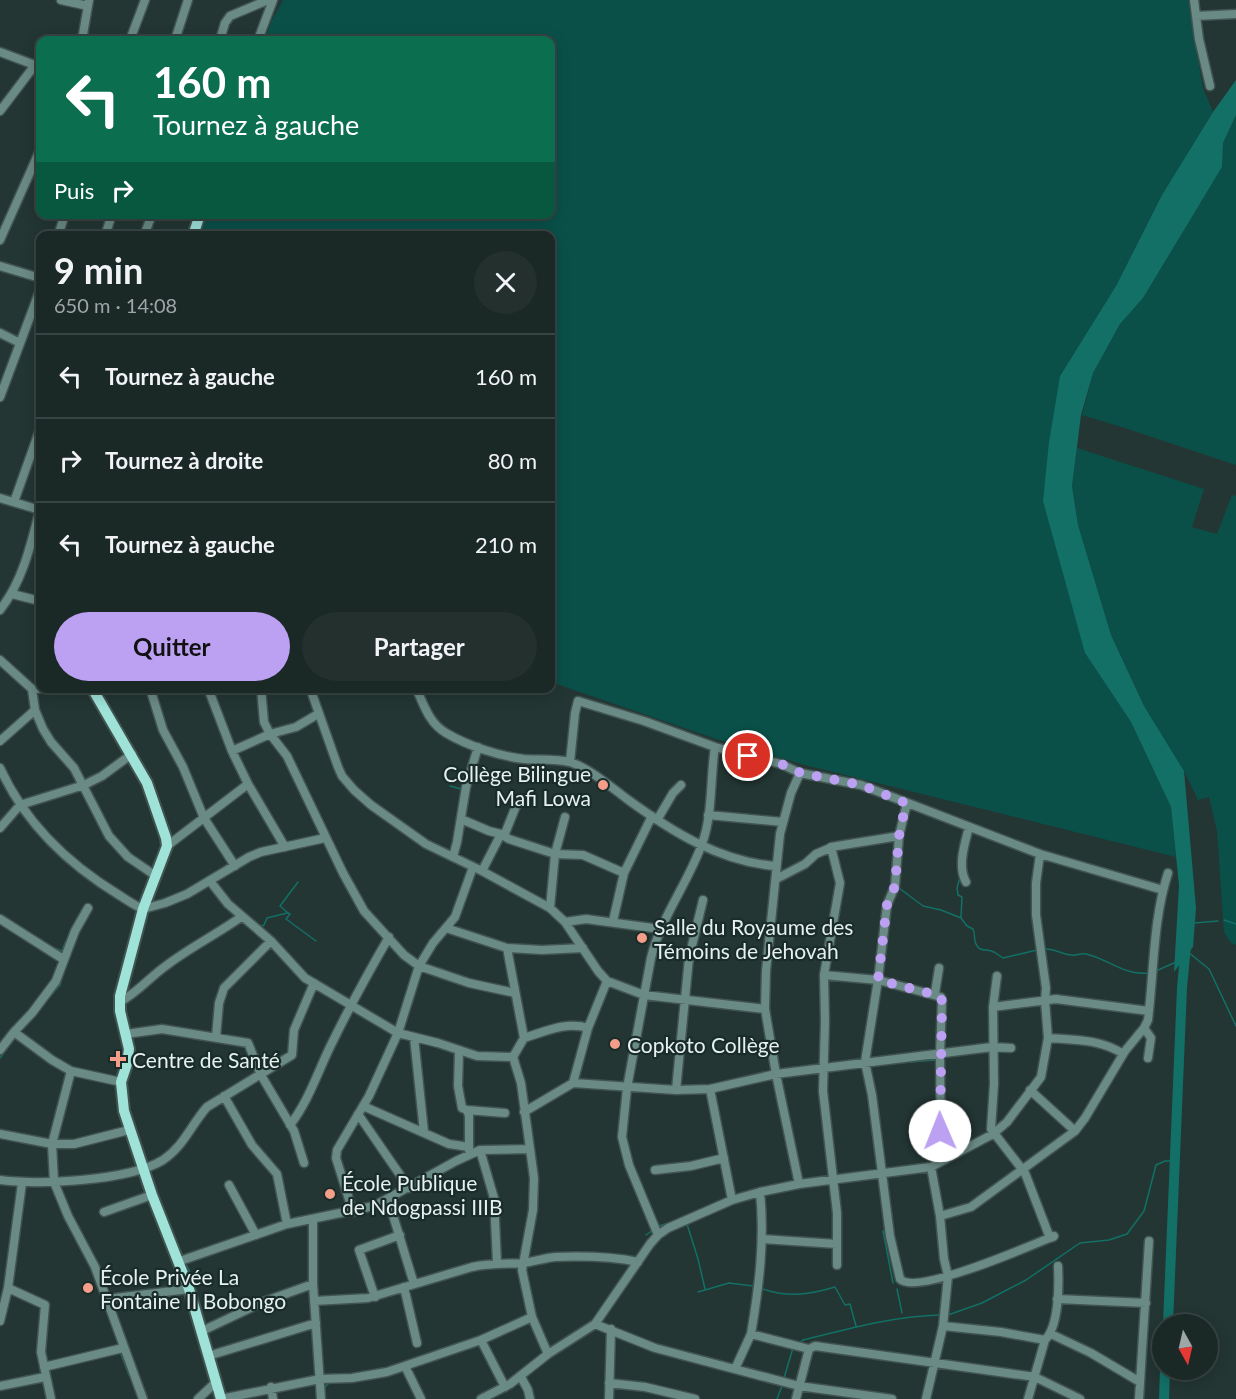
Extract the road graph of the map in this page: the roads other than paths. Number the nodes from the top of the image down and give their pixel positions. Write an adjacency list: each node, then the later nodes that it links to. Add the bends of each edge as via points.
1 (62, 0): 7 (street)
2 (145, 0): 11 (street)
3 (188, 0): 12 (street)
4 (268, 0): 13 (street, via 230,16)
5 (273, 0): 14 (street)
6 (1194, 0): 9 (street)
7 (88, 3): 10 (street)
8 (1236, 15): 9 (street)
9 (1196, 16): 18 (street)
10 (83, 36)
11 (132, 36)
12 (176, 36)
13 (221, 36)
14 (260, 36)
15 (0, 52): 16 (street)
16 (36, 65)
17 (36, 68): 19 (street)
18 (1210, 86)
19 (0, 111)
20 (36, 160): 21 (street)
21 (0, 240)
22 (0, 266): 23 (street)
23 (36, 277)
24 (36, 301): 26 (street)
25 (0, 333): 26 (street)
26 (20, 343): 27 (street)
27 (3, 378): 28 (street)
28 (0, 397)
29 (36, 440): 31 (street)
30 (0, 498): 31 (street)
31 (14, 502): 32 (street)
32 (36, 509)
33 (36, 524): 34 (street)
34 (12, 594): 35 (street); 36 (street)
35 (36, 600)
36 (0, 610)
37 (0, 660): 38 (street)
38 (33, 689): 39 (street); 46 (street)
39 (36, 689)
40 (95, 693): 53 (main road)
41 (152, 693): 65 (street, via 163,730)
42 (210, 693): 52 (street)
43 (261, 693): 48 (street, via 264,722)
44 (312, 693): 47 (street)
45 (418, 693): 50 (street, via 434,724)
46 (35, 710): 49 (street); 58 (street, via 51,742)
47 (318, 714): 48 (street, via 296,727); 80 (street, via 342,776 354,790 426,844)
48 (270, 734): 52 (street); 73 (street, via 287,756)
49 (0, 741)
50 (478, 747): 54 (street, via 520,758); 67 (street)
51 (716, 747): 54 (street, via 578,701); 56 (street); 63 (street)
52 (232, 751): 57 (street)
53 (132, 754): 58 (street); 74 (main road, via 154,800)
54 (570, 762): 66 (street, via 601,779)
55 (0, 768): 61 (street)
56 (801, 773): 60 (street, via 861,785); 68 (street)
57 (248, 784): 65 (street); 76 (street)
58 (84, 785): 61 (street); 86 (street, via 109,836 128,857)
59 (681, 785): 66 (street)
60 (906, 803): 70 (street); 72 (street)
61 (20, 806): 69 (street); 94 (street, via 49,840 89,876)
62 (516, 806): 71 (street)
63 (708, 815): 68 (street); 75 (street)
64 (565, 817): 78 (street)
65 (204, 818): 74 (street); 81 (street)
66 (654, 818): 75 (street); 84 (street)
67 (461, 819): 71 (street); 80 (street)
68 (783, 822): 82 (street)
69 (2, 823)
70 (969, 827): 79 (street); 89 (street, via 963,849)
71 (503, 835): 78 (street); 83 (street)
72 (899, 836): 77 (street); 110 (street, via 895,886 887,905)
73 (325, 838): 76 (street); 101 (street, via 364,911)
74 (167, 846): 86 (main road)
75 (701, 846): 82 (street, via 754,864); 100 (street)
76 (285, 848): 81 (street, via 261,852)
77 (830, 848): 87 (street); 108 (street, via 840,884)
78 (555, 854): 84 (street, via 583,855); 93 (street)
79 (1040, 854): 90 (street); 117 (street, via 1036,915)
80 (453, 857): 83 (street)
81 (235, 866): 88 (street)
82 (776, 866): 87 (street)
83 (478, 869): 93 (street); 99 (street)
84 (624, 873): 97 (street)
85 (1168, 873): 90 (street)
86 (156, 876): 94 (main road)
87 (776, 879): 121 (street)
88 (210, 881): 94 (street); 95 (street)
89 (966, 882)
90 (1163, 890): 122 (street)
91 (703, 900): 116 (street, via 689,958)
92 (88, 908): 105 (street)
93 (550, 908): 98 (street)
94 (143, 909): 118 (main road)
95 (242, 917): 102 (street); 118 (street, via 194,945)
96 (0, 919): 105 (street)
97 (613, 921): 98 (street); 100 (street)
98 (565, 922): 104 (street)
99 (446, 928): 103 (street); 106 (street)
100 (660, 928): 115 (street)
101 (389, 937): 106 (street); 119 (street)
102 (271, 941): 112 (street, via 296,970); 128 (street, via 224,988)
103 (507, 948): 104 (street); 113 (street)
104 (583, 948): 111 (street)
105 (63, 959): 125 (street, via 56,981)
106 (419, 966): 113 (street); 126 (street)
107 (939, 968): 114 (street)
108 (824, 975): 110 (street); 141 (street)
109 (997, 976): 120 (street)
110 (878, 980): 114 (street); 140 (street)
111 (608, 981): 115 (street); 123 (street)
112 (314, 983): 119 (street); 144 (street, via 294,1030 292,1055)
113 (514, 993): 130 (street)
114 (934, 993): 137 (street, via 942,1001)
115 (644, 995): 116 (street); 147 (street)
116 (685, 1001): 121 (street); 149 (street)
117 (1045, 1001): 120 (street); 122 (street, via 1090,1002); 131 (street)
118 (120, 1002): 127 (main road)
119 (350, 1004): 126 (street); 156 (street, via 307,1100)
120 (993, 1007): 132 (street)
121 (765, 1008): 143 (street)
122 (1149, 1011): 124 (street)
123 (588, 1028): 130 (street, via 560,1027); 146 (street)
124 (1144, 1028): 136 (street); 139 (street, via 1151,1038)
125 (14, 1032): 134 (street); 142 (street)
126 (398, 1033): 129 (street); 152 (street)
127 (126, 1034): 128 (street, via 162,1029); 145 (main road, via 129,1049)
128 (216, 1037): 144 (street, via 248,1043)
129 (414, 1037): 135 (street); 159 (street)
130 (524, 1038): 138 (street)
131 (1048, 1038): 136 (street, via 1095,1042); 150 (street, via 1041,1077)
132 (993, 1047): 133 (street); 137 (street); 161 (street)
133 (1011, 1048)
134 (0, 1050)
135 (459, 1050): 138 (street, via 477,1056); 153 (street, via 460,1103)
136 (1123, 1054): 158 (street)
137 (940, 1055): 140 (street); 167 (street)
138 (513, 1058): 154 (street)
139 (1148, 1058)
140 (865, 1062): 141 (street); 173 (street)
141 (823, 1068): 143 (street); 175 (street)
142 (71, 1071): 145 (street); 162 (street)
143 (776, 1074): 148 (street); 178 (street)
144 (261, 1075): 151 (street); 156 (street)
145 (121, 1082): 157 (main road)
146 (573, 1083): 147 (street); 154 (street)
147 (627, 1088): 149 (street); 192 (street, via 622,1127 624,1153)
148 (710, 1089): 149 (street); 166 (street)
149 (676, 1090)
150 (1030, 1090): 158 (street); 161 (street)
151 (224, 1096): 170 (street, via 207,1107 185,1140 163,1160); 189 (street, via 252,1145 277,1174)
152 (361, 1110): 159 (street); 180 (street); 186 (street, via 335,1154)
153 (467, 1110): 155 (street); 164 (street)
154 (524, 1112): 163 (street)
155 (505, 1113)
156 (290, 1125): 168 (street)
157 (129, 1130): 162 (street, via 74,1144); 170 (main road)
158 (1075, 1131): 172 (street)
159 (424, 1132): 164 (street)
160 (0, 1134): 162 (street)
161 (993, 1134): 167 (street); 172 (street)
162 (52, 1144): 176 (street)
163 (530, 1149): 165 (street); 199 (street, via 533,1210)
164 (469, 1150): 165 (street); 180 (street)
165 (480, 1150): 198 (street, via 494,1198)
166 (723, 1158): 171 (street); 184 (street)
167 (941, 1160): 169 (street)
168 (304, 1163)
169 (931, 1167): 173 (street); 187 (street)
170 (143, 1169): 176 (street); 182 (main road)
171 (656, 1170)
172 (1022, 1170): 187 (street, via 971,1207); 202 (street, via 1032,1190 1050,1238 1054,1236)
173 (884, 1174): 175 (street); 202 (street, via 890,1236 902,1281)
174 (0, 1180): 177 (street)
175 (834, 1180): 178 (street); 195 (street)
176 (54, 1182): 177 (street); 209 (street)
177 (22, 1183): 203 (street)
178 (799, 1184): 181 (street)
179 (229, 1185): 190 (street)
180 (409, 1188): 183 (street)
181 (760, 1192): 184 (street); 193 (street)
182 (152, 1195): 185 (street); 196 (main road)
183 (388, 1199): 186 (street); 191 (street)
184 (732, 1200): 192 (street)
185 (104, 1212)
186 (353, 1212): 188 (street)
187 (940, 1216): 202 (street)
188 (313, 1220): 189 (street); 204 (street)
189 (287, 1224): 190 (street)
190 (256, 1235): 196 (street)
191 (400, 1235): 205 (street); 208 (street, via 359,1250)
192 (658, 1235): 197 (street)
193 (762, 1239): 195 (street); 220 (street)
194 (1149, 1241): 212 (street)
195 (837, 1244): 200 (street)
196 (180, 1261): 207 (main road)
197 (638, 1262): 199 (street, via 553,1257); 217 (street)
198 (497, 1263): 199 (street); 205 (street)
199 (522, 1263): 213 (street)
200 (837, 1265)
201 (1058, 1266): 210 (street)
202 (948, 1276): 214 (street)
203 (5, 1284): 215 (street); 230 (street, via 45,1305)
204 (313, 1284): 211 (street); 219 (street)
205 (414, 1284): 206 (street)
206 (404, 1287): 208 (street); 223 (street)
207 (189, 1289): 209 (street); 219 (main road)
208 (375, 1297): 211 (street)
209 (107, 1299): 224 (street)
210 (1057, 1299): 212 (street); 221 (street)
211 (314, 1301): 216 (street)
212 (1146, 1303): 236 (street)
213 (532, 1317): 222 (street); 226 (street)
214 (943, 1317): 221 (street, via 1001,1332); 228 (street)
215 (0, 1322)
216 (316, 1323): 227 (street); 235 (street)
217 (595, 1324): 218 (street); 226 (street)
218 (611, 1329): 231 (street, via 656,1348); 238 (street)
219 (202, 1331): 227 (main road)
220 (752, 1334): 225 (street); 231 (street)
221 (1048, 1337): 234 (street); 236 (street, via 1091,1353)
222 (481, 1340): 229 (street); 241 (street)
223 (417, 1343)
224 (123, 1348): 230 (street); 245 (street)
225 (809, 1350): 228 (street, via 815,1346); 240 (street)
226 (548, 1354): 233 (street)
227 (208, 1356): 237 (main road)
228 (934, 1364): 234 (street); 256 (street)
229 (405, 1366): 235 (street, via 352,1378); 250 (street)
230 (44, 1367): 232 (street)
231 (735, 1369): 240 (street)
232 (45, 1377): 239 (street); 244 (street)
233 (521, 1377): 241 (street); 252 (street)
234 (1035, 1377): 257 (street); 258 (street)
235 (320, 1379): 242 (street); 249 (street)
236 (1140, 1382): 259 (street)
237 (215, 1383): 246 (street); 247 (main road)
238 (609, 1383): 243 (street); 253 (street)
239 (0, 1386)
240 (799, 1386): 254 (street); 255 (street)
241 (505, 1387): 251 (street)
242 (271, 1388): 247 (street); 248 (street)
243 (690, 1398)
244 (51, 1399)
245 (143, 1399)
246 (198, 1399)
247 (221, 1399)
248 (273, 1399)
249 (321, 1399)
250 (421, 1399)
251 (481, 1399)
252 (530, 1399)
253 (609, 1399)
254 (796, 1399)
255 (892, 1399)
256 (926, 1399)
257 (1028, 1399)
258 (1080, 1399)
259 (1139, 1399)

